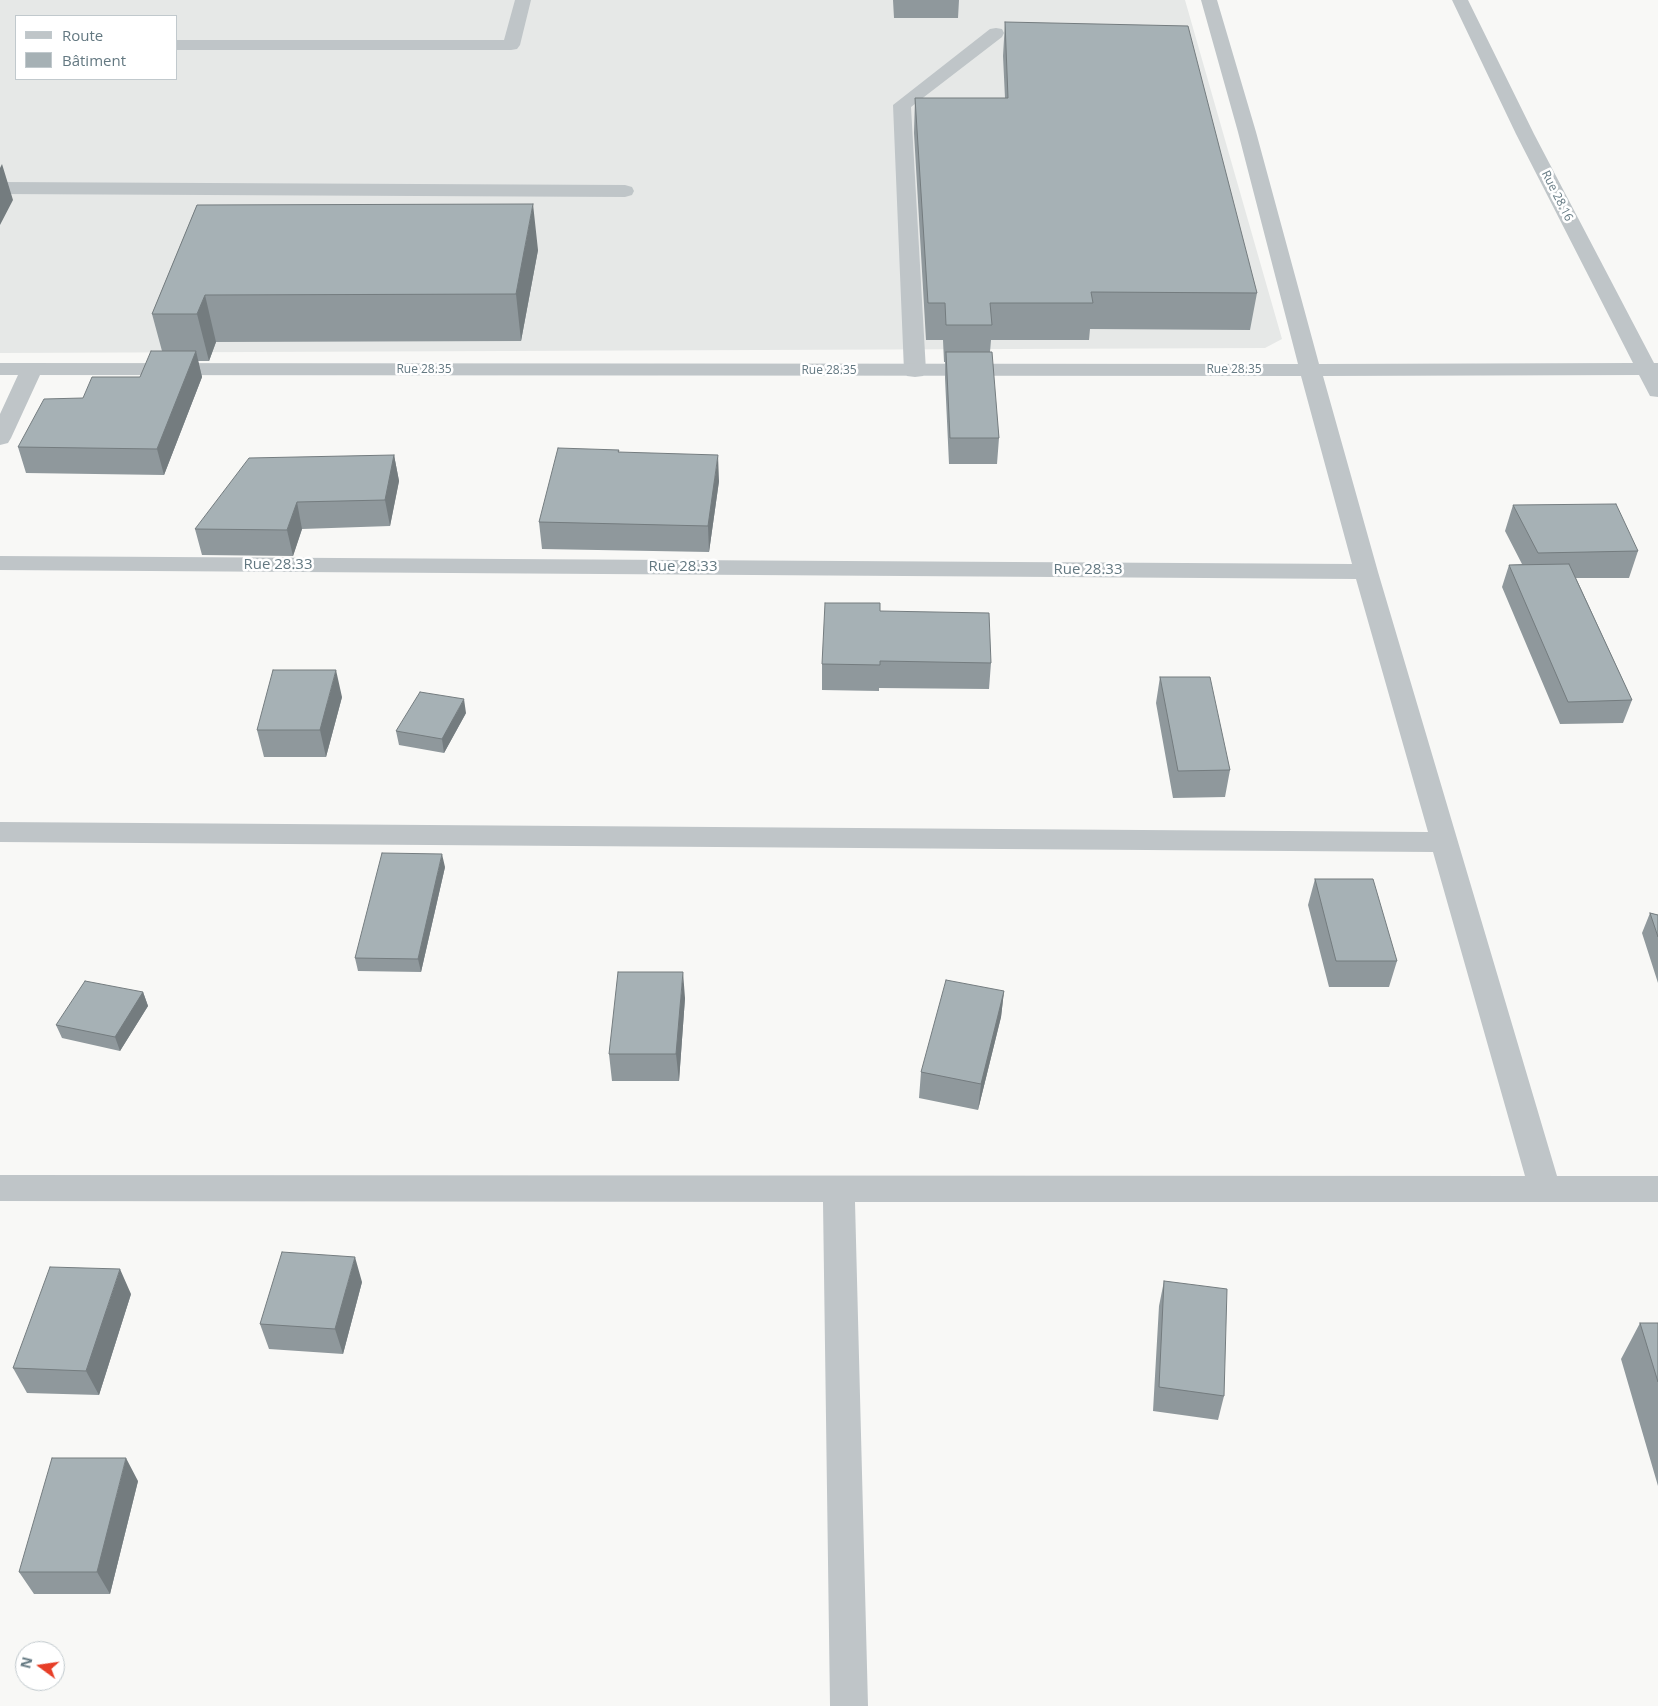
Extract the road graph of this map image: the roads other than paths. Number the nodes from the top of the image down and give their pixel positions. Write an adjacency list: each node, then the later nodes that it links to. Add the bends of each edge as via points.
1 (524, 0): 5 (street, via 511,45)
2 (1209, 0): 10 (street)
3 (1460, 0): 11 (street, Rue 28.16, via 1525,134)
4 (996, 33): 12 (street, via 902,104)
5 (178, 45)
6 (0, 188): 7 (street)
7 (626, 192)
8 (0, 369): 9 (street, Rue 28.35)
9 (32, 369): 12 (street, Rue 28.35); 14 (street)
10 (1310, 369): 11 (street, Rue 28.35); 12 (street, Rue 28.35); 16 (street)
11 (1652, 369): 13 (street, Rue 28.16)
12 (915, 371)
13 (1658, 391)
14 (0, 438)
15 (0, 563): 16 (street, Rue 28.33)
16 (1366, 572): 18 (street)
17 (0, 832): 18 (street)
18 (1444, 842): 21 (street)
19 (0, 1188): 20 (street)
20 (840, 1189): 21 (street); 23 (street)
21 (1545, 1189): 22 (street)
22 (1658, 1189)
23 (849, 1706)

